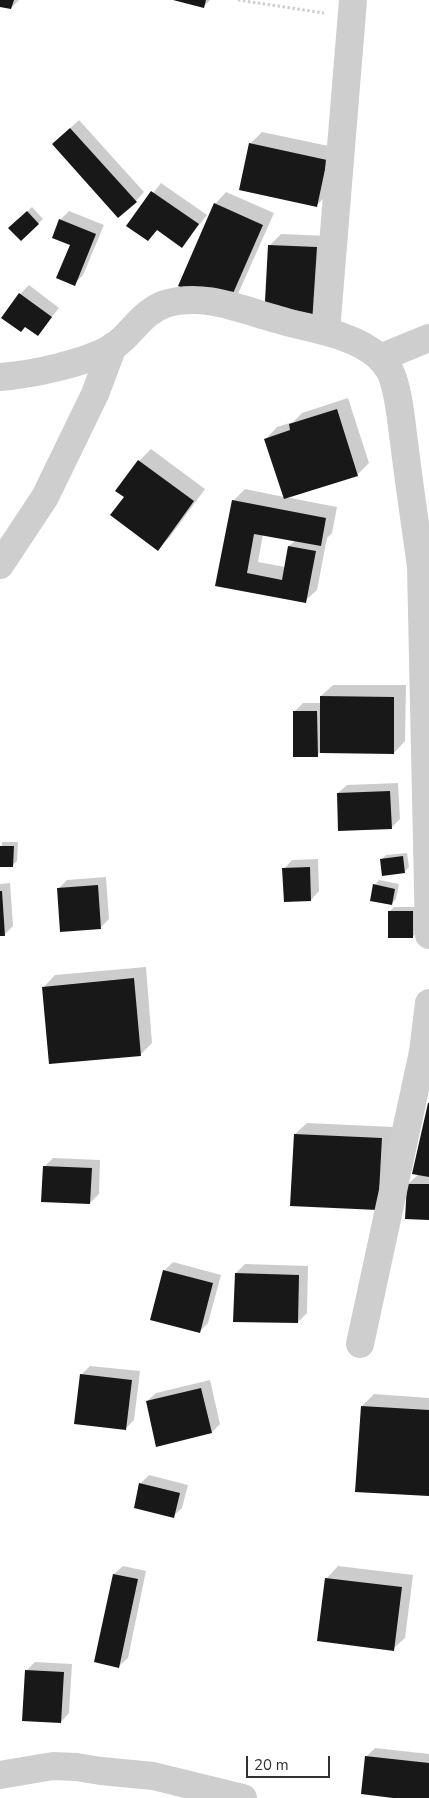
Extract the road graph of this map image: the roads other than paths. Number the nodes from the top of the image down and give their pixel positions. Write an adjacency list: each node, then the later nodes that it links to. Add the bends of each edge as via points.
1 (353, 8): 2 (street)
2 (326, 331): 4 (street, via 202,299 182,300 164,304 145,315); 5 (street, via 362,345)
3 (429, 338): 5 (street)
4 (113, 346): 6 (street, via 43,371); 7 (street, via 95,394 45,497)
5 (380, 358): 8 (street, via 390,372 399,409)
6 (0, 377)
7 (0, 565)
8 (425, 575): 9 (street)
9 (429, 935)
10 (429, 1003): 11 (street, via 423,1052)
11 (360, 1344)
12 (0, 1775): 13 (street, via 53,1766 76,1767 153,1776)
13 (243, 1798)

